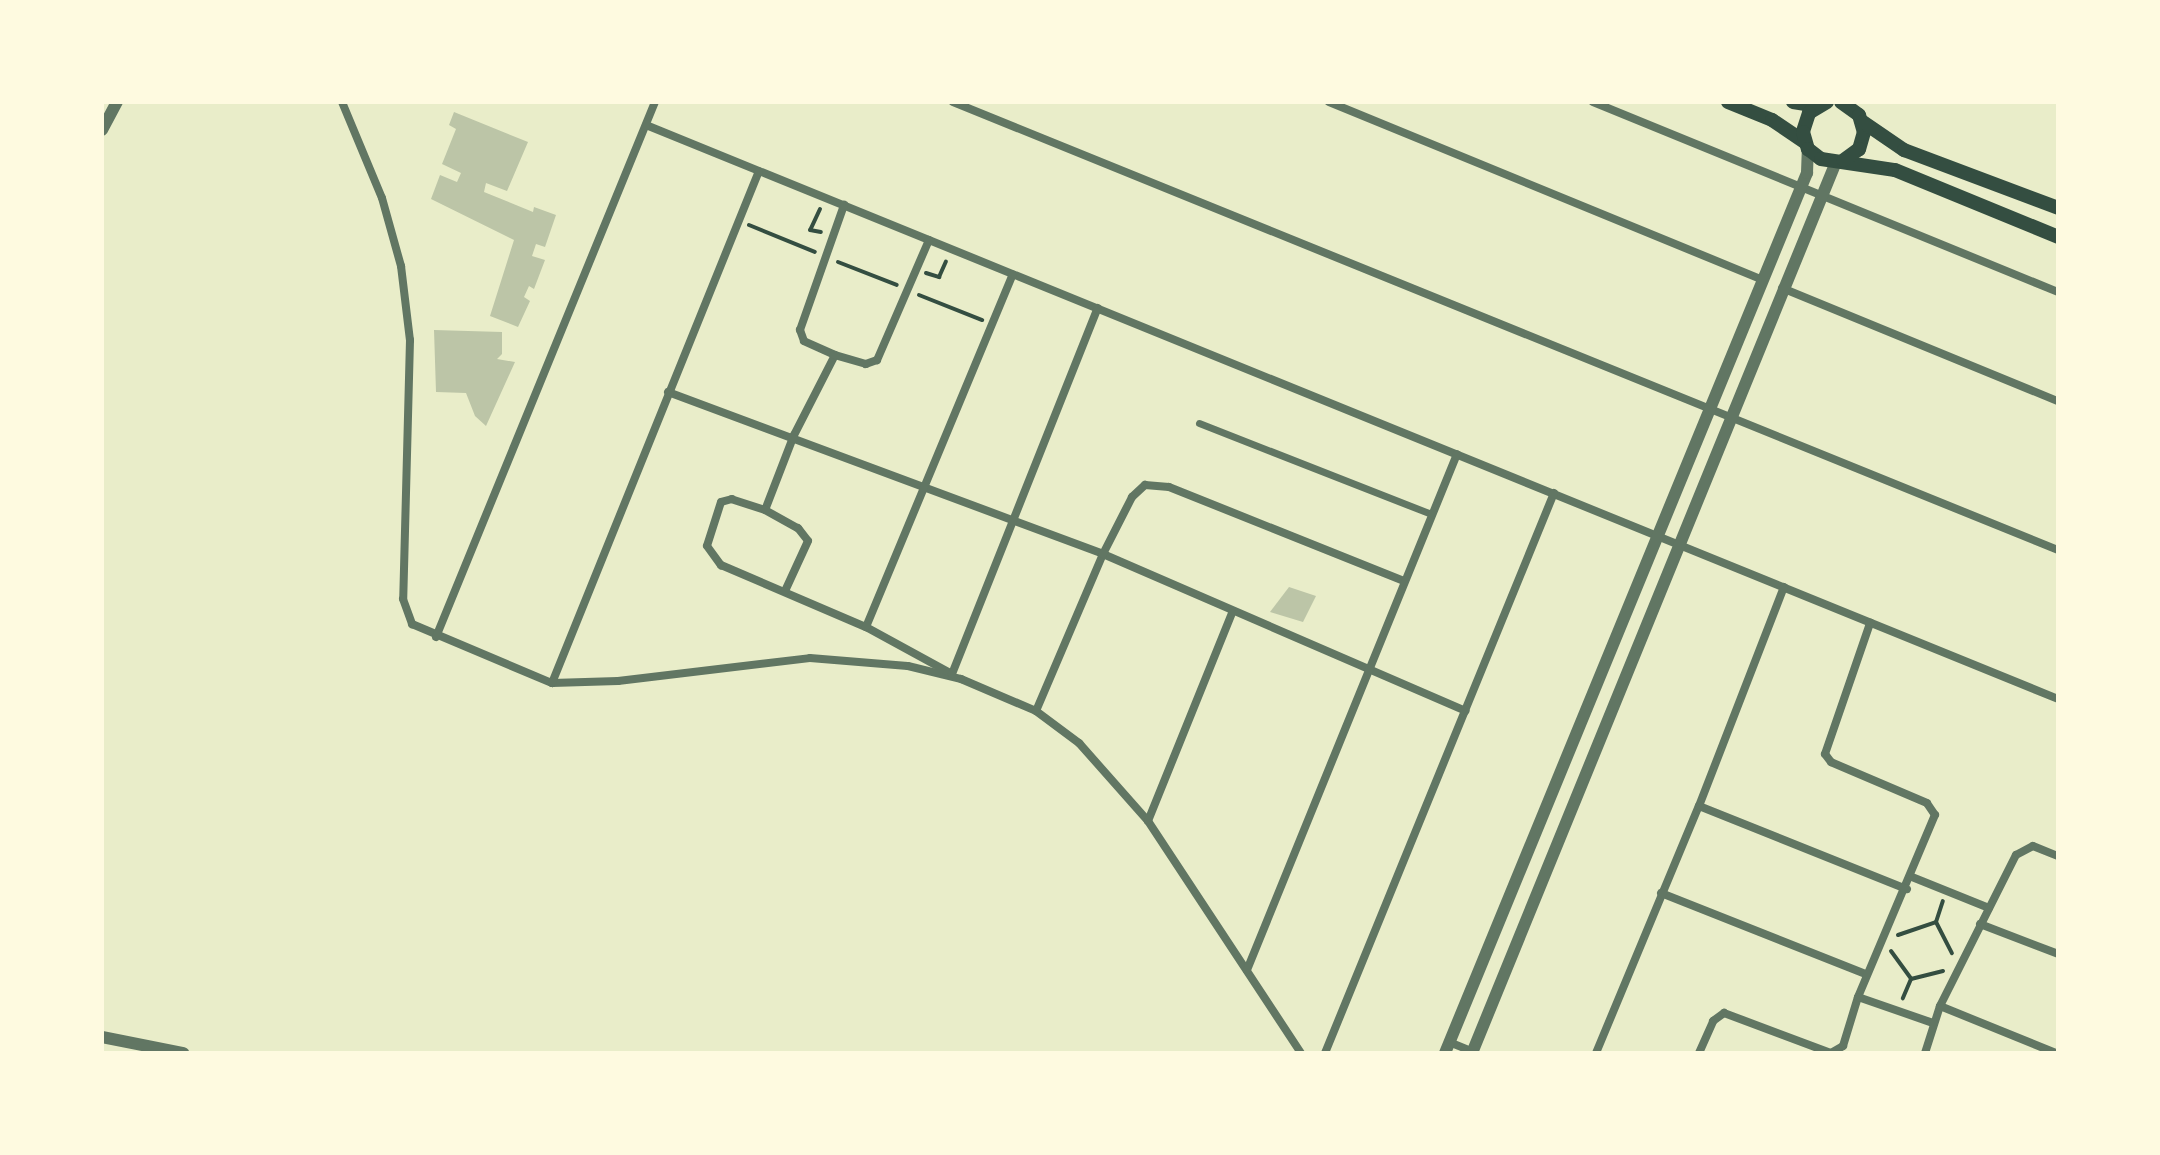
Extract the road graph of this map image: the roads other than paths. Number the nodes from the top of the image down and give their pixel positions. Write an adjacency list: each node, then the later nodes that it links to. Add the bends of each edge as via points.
1 (117, 102): 13 (street)
2 (342, 102): 51 (street, via 382,198 401,266 410,340 403,599 412,624)
3 (655, 102): 12 (street)
4 (953, 102): 31 (street)
5 (1329, 102): 24 (street)
6 (1593, 102): 17 (street)
7 (1728, 102): 14 (main road, via 1772,120)
8 (1793, 102): 10 (main road)
9 (1841, 102): 11 (main road)
10 (1822, 104): 14 (main road, via 1805,122)
11 (1863, 122): 15 (main road, via 1859,149); 20 (main road, via 1904,150)
12 (646, 125): 16 (street); 51 (street)
13 (102, 130)
14 (1807, 145): 15 (main road, via 1821,159); 17 (street)
15 (1840, 161): 18 (street); 21 (main road, via 1895,170)
16 (759, 171): 19 (street); 29 (street)
17 (1802, 188): 18 (street); 24 (street)
18 (1821, 196): 25 (street); 26 (street)
19 (844, 205): 22 (street); 28 (street, via 822,255 800,336)
20 (2058, 208)
21 (2058, 237)
22 (929, 240): 23 (street); 28 (street, via 877,360 866,364)
23 (1013, 274): 27 (street); 36 (street)
24 (1762, 280): 31 (street)
25 (1782, 288): 30 (street); 32 (street)
26 (2058, 292)
27 (1098, 308): 35 (street); 40 (street)
28 (835, 355): 34 (street)
29 (668, 392): 34 (street); 55 (street)
30 (2058, 401)
31 (1708, 407): 32 (street); 41 (street)
32 (1729, 416): 42 (street); 43 (street)
33 (1199, 423): 39 (street)
34 (794, 435): 36 (street); 38 (street)
35 (1457, 454): 37 (street); 39 (street)
36 (922, 485): 40 (street); 50 (street)
37 (1554, 493): 41 (street); 58 (street)
38 (765, 510): 47 (street, via 798,528 808,541); 47 (street, via 732,499 721,502 707,546 721,565)
39 (1431, 514): 45 (street)
40 (1011, 517): 44 (street); 53 (street)
41 (1656, 534): 42 (street); 74 (street)
42 (1678, 543): 46 (street); 78 (street)
43 (2058, 550)
44 (1103, 554): 45 (street, via 1136,491 1159,485); 48 (street); 57 (street)
45 (1402, 580): 52 (street)
46 (1784, 587): 49 (street); 59 (street)
47 (785, 591): 50 (street)
48 (1232, 613): 52 (street); 60 (street)
49 (1870, 623): 56 (street); 62 (street, via 1825,754 1831,762 1933,808 1934,822)
50 (866, 627): 53 (street)
51 (436, 637): 55 (street)
52 (1364, 671): 58 (street); 68 (street)
53 (952, 674): 54 (street)
54 (961, 679): 55 (street, via 908,666 810,658 618,681); 57 (street)
55 (552, 683)
56 (2058, 699)
57 (1036, 711): 60 (street, via 1079,743)
58 (1466, 711): 77 (street)
59 (1699, 806): 63 (street); 64 (street)
60 (1148, 821): 68 (street)
61 (2058, 856): 65 (street, via 2033,846 2021,849)
62 (1912, 877): 63 (street); 65 (street)
63 (1907, 889): 69 (street)
64 (1661, 893): 69 (street); 79 (street)
65 (1989, 908): 66 (street)
66 (1980, 924): 67 (street); 71 (street)
67 (2058, 954)
68 (1247, 970): 76 (street)
69 (1866, 974): 70 (street)
70 (1858, 997): 72 (street); 80 (street, via 1836,1053 1724,1013 1713,1021)
71 (1940, 1006): 72 (street); 82 (street)
72 (1933, 1023): 81 (street)
73 (102, 1037): 75 (street)
74 (1447, 1047): 78 (street)
75 (183, 1053)
76 (1301, 1053)
77 (1325, 1053)
78 (1473, 1053)
79 (1596, 1053)
80 (1699, 1053)
81 (1925, 1053)
82 (2056, 1053)

